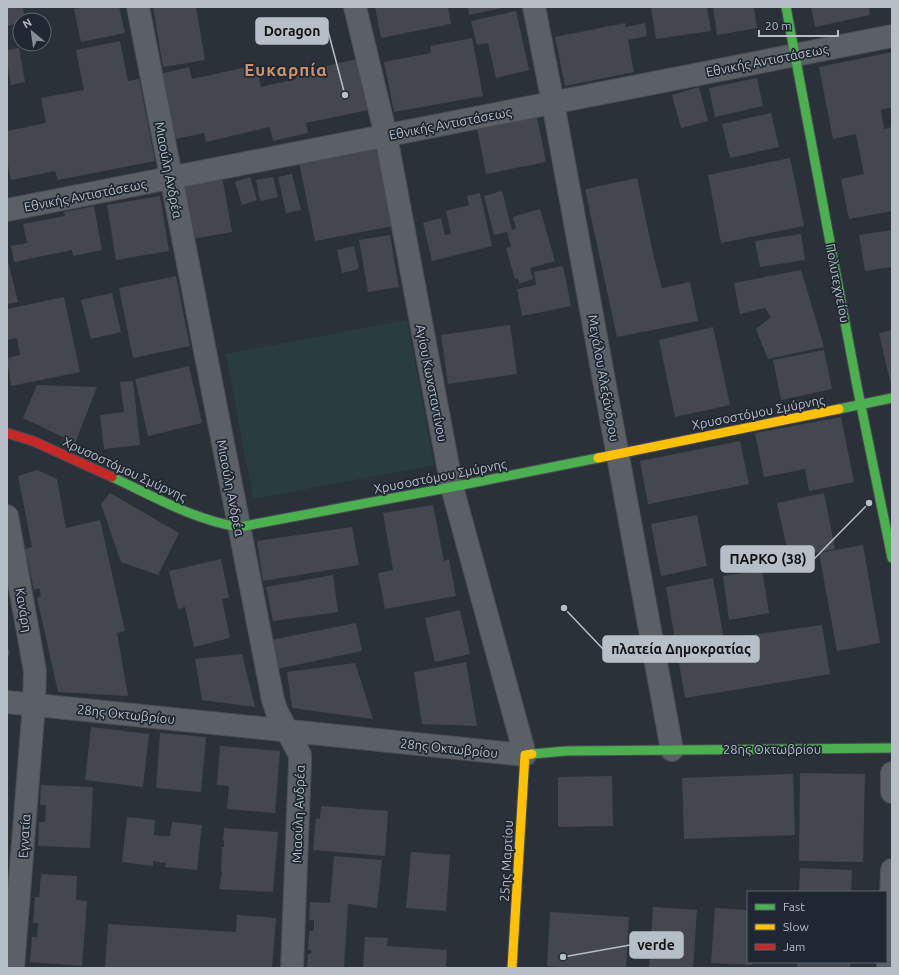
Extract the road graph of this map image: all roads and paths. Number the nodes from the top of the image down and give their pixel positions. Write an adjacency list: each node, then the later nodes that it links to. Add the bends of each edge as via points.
1 (138, 7): 9 (street, Μιαούλη Ανδρέα)
2 (354, 7): 8 (street, Αγίου Κωνσταντίνου)
3 (534, 7): 7 (street, Μεγάλου Αλεξάνδρου)
4 (786, 7): 6 (street, Πολυτεχνείου)
5 (892, 36): 6 (street, Εθνικής Αντιστάσεως)
6 (795, 55): 7 (street, Εθνικής Αντιστάσεως); 12 (street, Πολυτεχνείου)
7 (553, 102): 8 (street, Εθνικής Αντιστάσεως); 14 (street, Μεγάλου Αλεξάνδρου)
8 (386, 136): 9 (street, Εθνικής Αντιστάσεως); 15 (street, Αγίου Κωνσταντίνου)
9 (171, 178): 10 (street, Εθνικής Αντιστάσεως); 17 (street, Μιαούλη Ανδρέα)
10 (7, 210)
11 (892, 398): 12 (street, Χρυσοστόμου Σμύρνης)
12 (861, 405): 14 (street, Χρυσοστόμου Σμύρνης); 18 (street, Πολυτεχνείου)
13 (7, 432): 17 (street, Χρυσοστόμου Σμύρνης, via 33,441 199,517)
14 (618, 454): 15 (street, Χρυσοστόμου Σμύρνης); 23 (street, Μεγάλου Αλεξάνδρου)
15 (452, 487): 17 (street, Χρυσοστόμου Σμύρνης); 24 (street, Αγίου Κωνσταντίνου)
16 (7, 516): 20 (street, Κανάρη, via 35,671)
17 (239, 527): 21 (street, Μιαούλη Ανδρέα, via 274,700 277,712)
18 (892, 558)
19 (7, 702): 20 (street, 28ης Οκτωβρίου)
20 (34, 704): 21 (street, 28ης Οκτωβρίου); 28 (street, Εγνατία)
21 (288, 731): 24 (street, 28ης Οκτωβρίου); 30 (street, Μιαούλη Ανδρέα, via 300,755)
22 (892, 748): 23 (street, 28ης Οκτωβρίου)
23 (672, 750): 24 (street, 28ης Οκτωβρίου, via 566,751)
24 (525, 755): 31 (street, 25ης Μαρτίου)
25 (892, 773): 26 (street)
26 (892, 792)
27 (892, 870): 32 (street)
28 (12, 913): 29 (street, Εγνατία)
29 (13, 968)
30 (292, 968)
31 (512, 968)
32 (888, 968)

